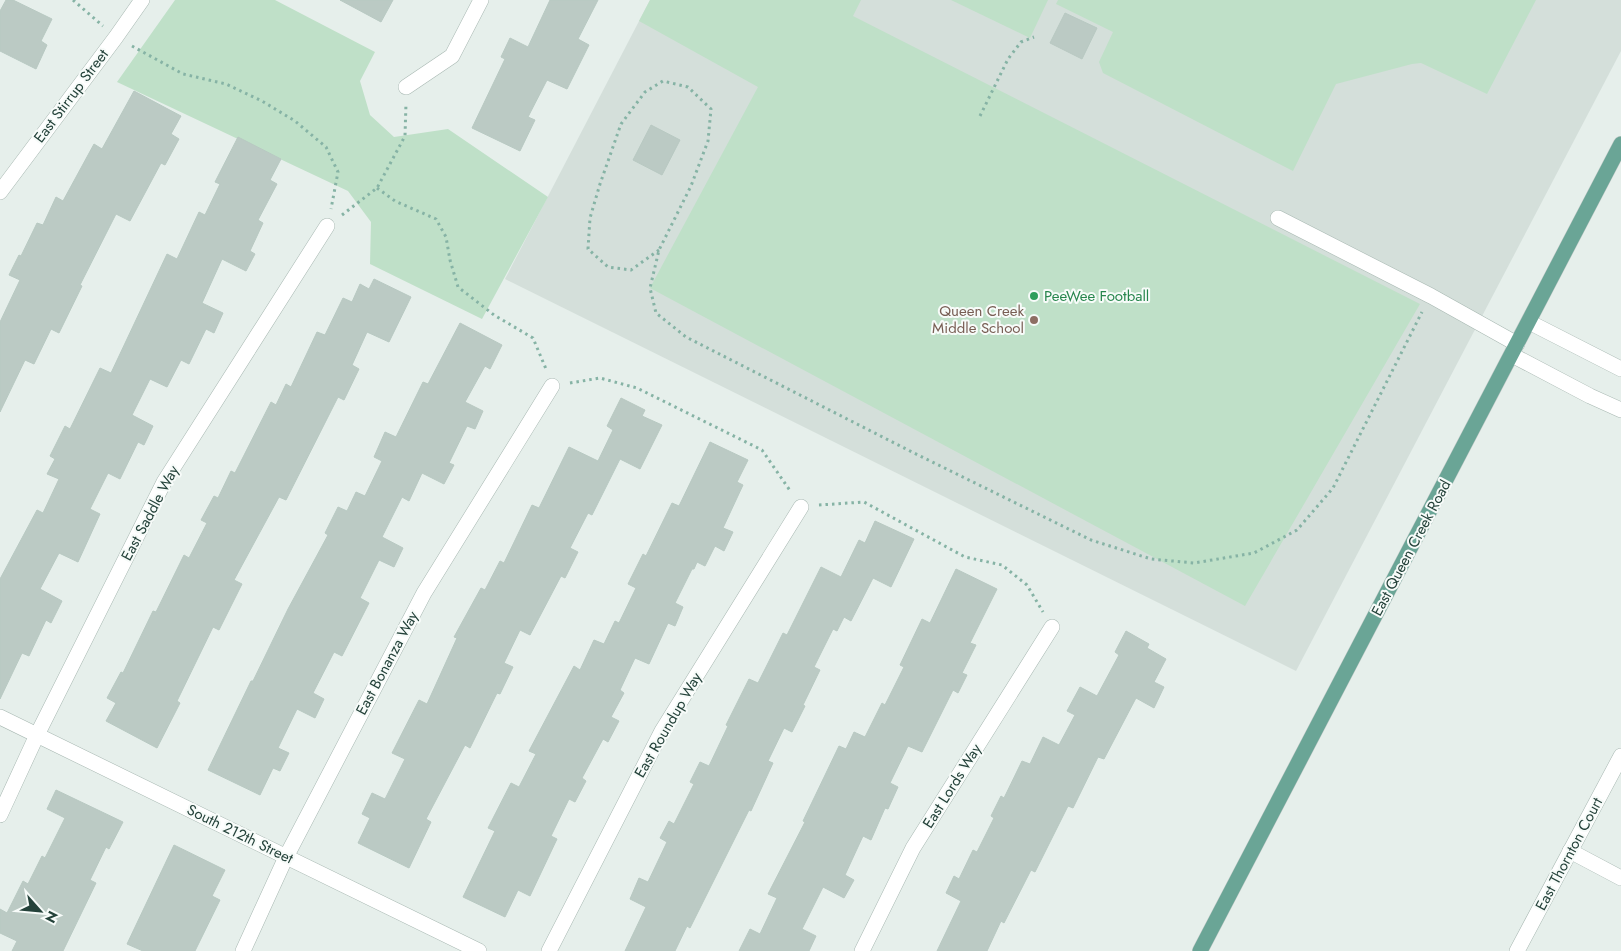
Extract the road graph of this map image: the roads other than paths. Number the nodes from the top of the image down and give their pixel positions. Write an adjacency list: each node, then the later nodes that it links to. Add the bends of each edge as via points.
1 (142, 0): 5 (street, East Stirrup Street)
2 (481, 0): 3 (street, via 452,56)
3 (406, 87)
4 (1621, 144): 8 (main road, East Queen Creek Road)
5 (0, 192)
6 (1278, 218): 9 (street)
7 (327, 226): 16 (street, East Saddle Way, via 164,482)
8 (1529, 322): 9 (main road, East Queen Creek Road); 10 (street)
9 (1515, 349): 12 (street, via 1590,396); 26 (main road, East Queen Creek Road)
10 (1621, 369)
11 (552, 386): 20 (street, East Bonanza Way, via 424,593)
12 (1621, 410)
13 (801, 507): 24 (street, East Roundup Way, via 662,731)
14 (1052, 627): 25 (street, East Lords Way, via 913,848)
15 (0, 717): 16 (street, South 212th Street)
16 (36, 735): 18 (street, East Saddle Way); 20 (street, South 212th Street)
17 (1621, 756): 19 (street, East Thornton Court)
18 (0, 815)
19 (1570, 851): 21 (street); 27 (street, East Thornton Court)
20 (286, 857): 22 (street, East Bonanza Way); 23 (street, South 212th Street)
21 (1621, 878)
22 (243, 951)
23 (479, 951)
24 (549, 951)
25 (862, 951)
26 (1200, 951)
27 (1517, 951)

